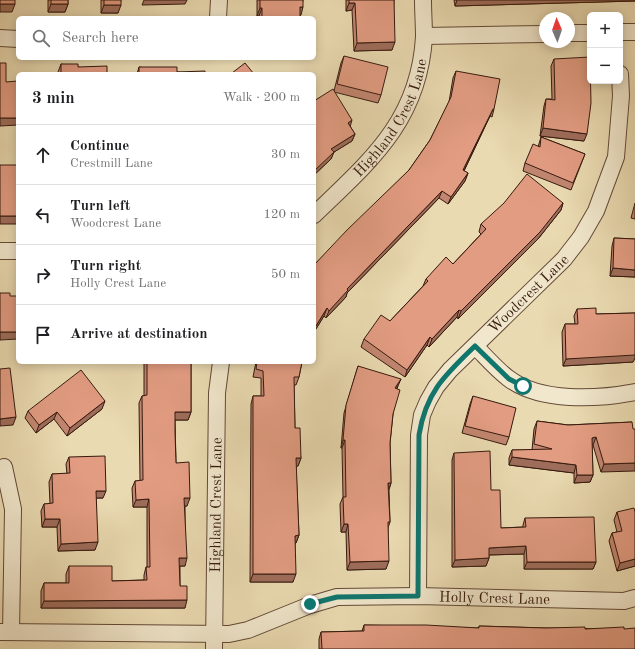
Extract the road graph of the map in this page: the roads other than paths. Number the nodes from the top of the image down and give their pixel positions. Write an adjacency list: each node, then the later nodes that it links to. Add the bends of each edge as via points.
1 (219, 0): 3 (street)
2 (423, 0): 9 (street, Highland Crest Lane)
3 (218, 16)
4 (623, 32): 5 (street)
5 (635, 32)
6 (587, 33): 8 (street)
7 (539, 34): 9 (street)
8 (575, 34)
9 (424, 36): 13 (street, Highland Crest Lane, via 416,82 392,134 370,161)
10 (0, 38): 11 (street)
11 (16, 38)
12 (620, 84): 16 (street, Woodcrest Lane, via 616,157 596,211 564,259)
13 (316, 213)
14 (0, 251): 15 (street)
15 (16, 251)
16 (475, 346): 18 (street, via 509,379 541,392 597,397); 20 (street, Woodcrest Lane, via 436,387 422,415 418,457)
17 (221, 364): 23 (street, Highland Crest Lane, via 217,393)
18 (635, 392)
19 (4, 467): 22 (street, via 13,509)
20 (418, 596): 21 (street, Holly Crest Lane, via 624,601); 23 (street, Holly Crest Lane, via 325,599 248,630 229,634)
21 (635, 598)
22 (5, 632): 23 (street, Holly Crest Lane)
23 (214, 642)

